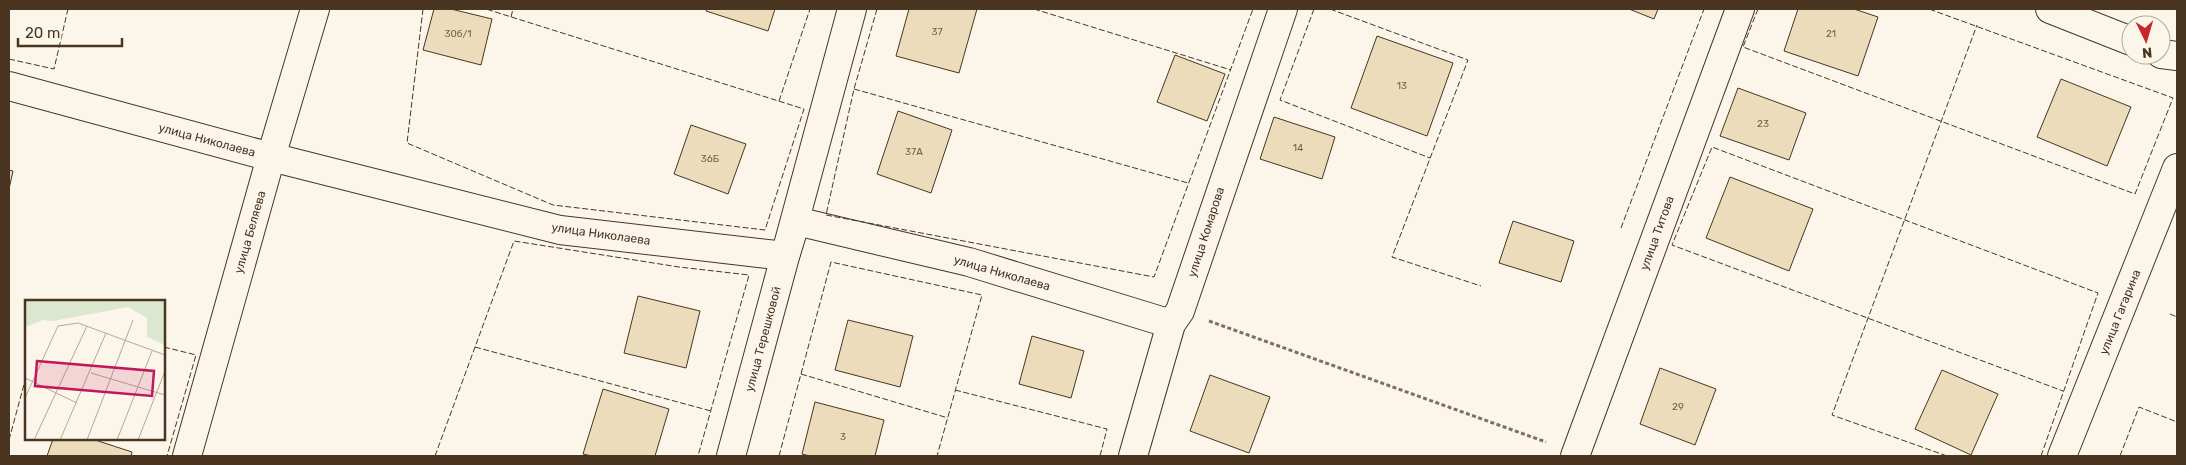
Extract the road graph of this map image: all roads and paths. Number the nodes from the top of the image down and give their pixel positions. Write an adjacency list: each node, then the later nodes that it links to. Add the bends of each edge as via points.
1 (315, 9): 8 (street, улица Беляева)
2 (852, 9): 10 (street)
3 (1283, 9): 12 (street, улица Комарова)
4 (1740, 9): 13 (street, улица Титова)
5 (2050, 9): 6 (street)
6 (2121, 37)
7 (9, 86): 8 (street, улица Николаева)
8 (271, 157): 11 (street, улица Николаева, via 560,230); 14 (street, улица Беляева)
9 (2177, 168): 17 (street, улица Гагарина)
10 (796, 221): 11 (street); 12 (street, улица Николаева, via 969,262)
11 (785, 256): 15 (street, улица Терешковой)
12 (1175, 318): 13 (path); 16 (street, улица Комарова)
13 (1576, 455)
14 (186, 456)
15 (731, 456)
16 (1132, 456)
17 (2062, 456)

